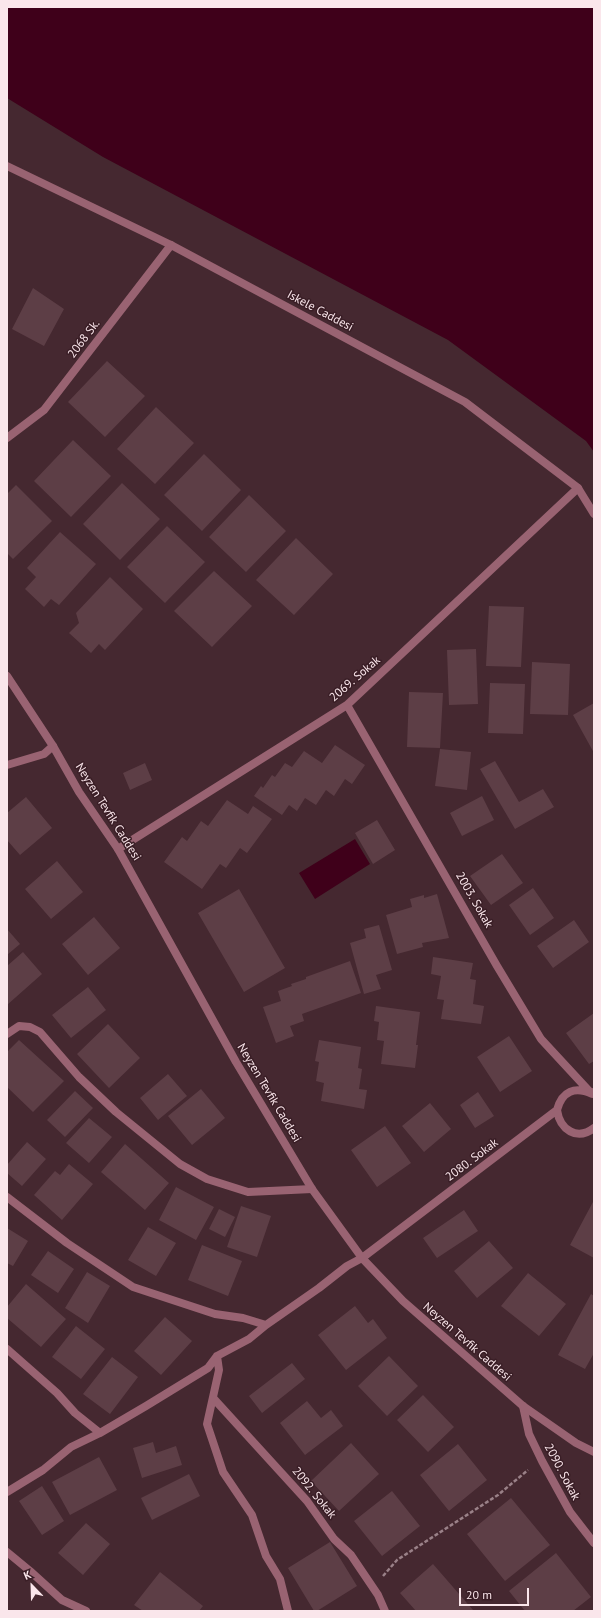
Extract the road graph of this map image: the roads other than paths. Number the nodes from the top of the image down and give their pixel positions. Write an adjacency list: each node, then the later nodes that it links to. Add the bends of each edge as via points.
1 (7, 166): 2 (street, Iskele Caddesi)
2 (171, 245): 3 (street, 2068 Sk., via 44,410); 4 (street, Iskele Caddesi, via 465,402)
3 (7, 438)
4 (578, 488): 5 (street, Iskele Caddesi); 7 (street, 2069. Sokak)
5 (594, 514)
6 (7, 676): 8 (street, Neyzen Tevfik Caddesi)
7 (347, 705): 10 (street, 2069. Sokak); 12 (street, 2003. Sokak, via 541,1039)
8 (53, 746): 9 (street, via 44,754); 10 (street, Neyzen Tevfik Caddesi, via 79,792)
9 (7, 765)
10 (118, 849): 15 (street, Neyzen Tevfik Caddesi, via 236,1062)
11 (7, 1034): 15 (street, via 18,1026 30,1027 40,1032 79,1077 116,1112 180,1164 206,1179 248,1192)
12 (593, 1095): 13 (street, 2080. Sokak, via 582,1090 568,1092)
13 (557, 1110): 14 (street, via 561,1124 566,1130 580,1134); 17 (street, 2080. Sokak)
14 (594, 1128)
15 (312, 1189): 17 (street, Neyzen Tevfik Caddesi)
16 (7, 1197): 18 (street, via 67,1243 133,1287 215,1314)
17 (362, 1258): 18 (street, 2080. Sokak, via 347,1266); 22 (street, Neyzen Tevfik Caddesi, via 403,1301)
18 (266, 1325): 20 (street, 2080. Sokak, via 249,1339)
19 (7, 1349): 23 (street, via 57,1393 75,1413)
20 (218, 1356): 21 (street, via 219,1370); 23 (street, 2080. Sokak, via 208,1368)
21 (214, 1399): 29 (street, via 207,1424 214,1450 223,1472 252,1515 266,1556 280,1579); 30 (street, 2092. Sokak, via 307,1501 334,1539 351,1555 378,1595)
22 (522, 1406): 24 (street, Neyzen Tevfik Caddesi, via 576,1443); 26 (street, 2090. Sokak, via 529,1434 542,1461 570,1512)
23 (100, 1432): 25 (street, 2080. Sokak, via 71,1447 43,1470)
24 (594, 1452)
25 (7, 1492)
26 (594, 1543)
27 (7, 1552): 28 (street, via 62,1600)
28 (86, 1611)
29 (288, 1611)
30 (385, 1611)

